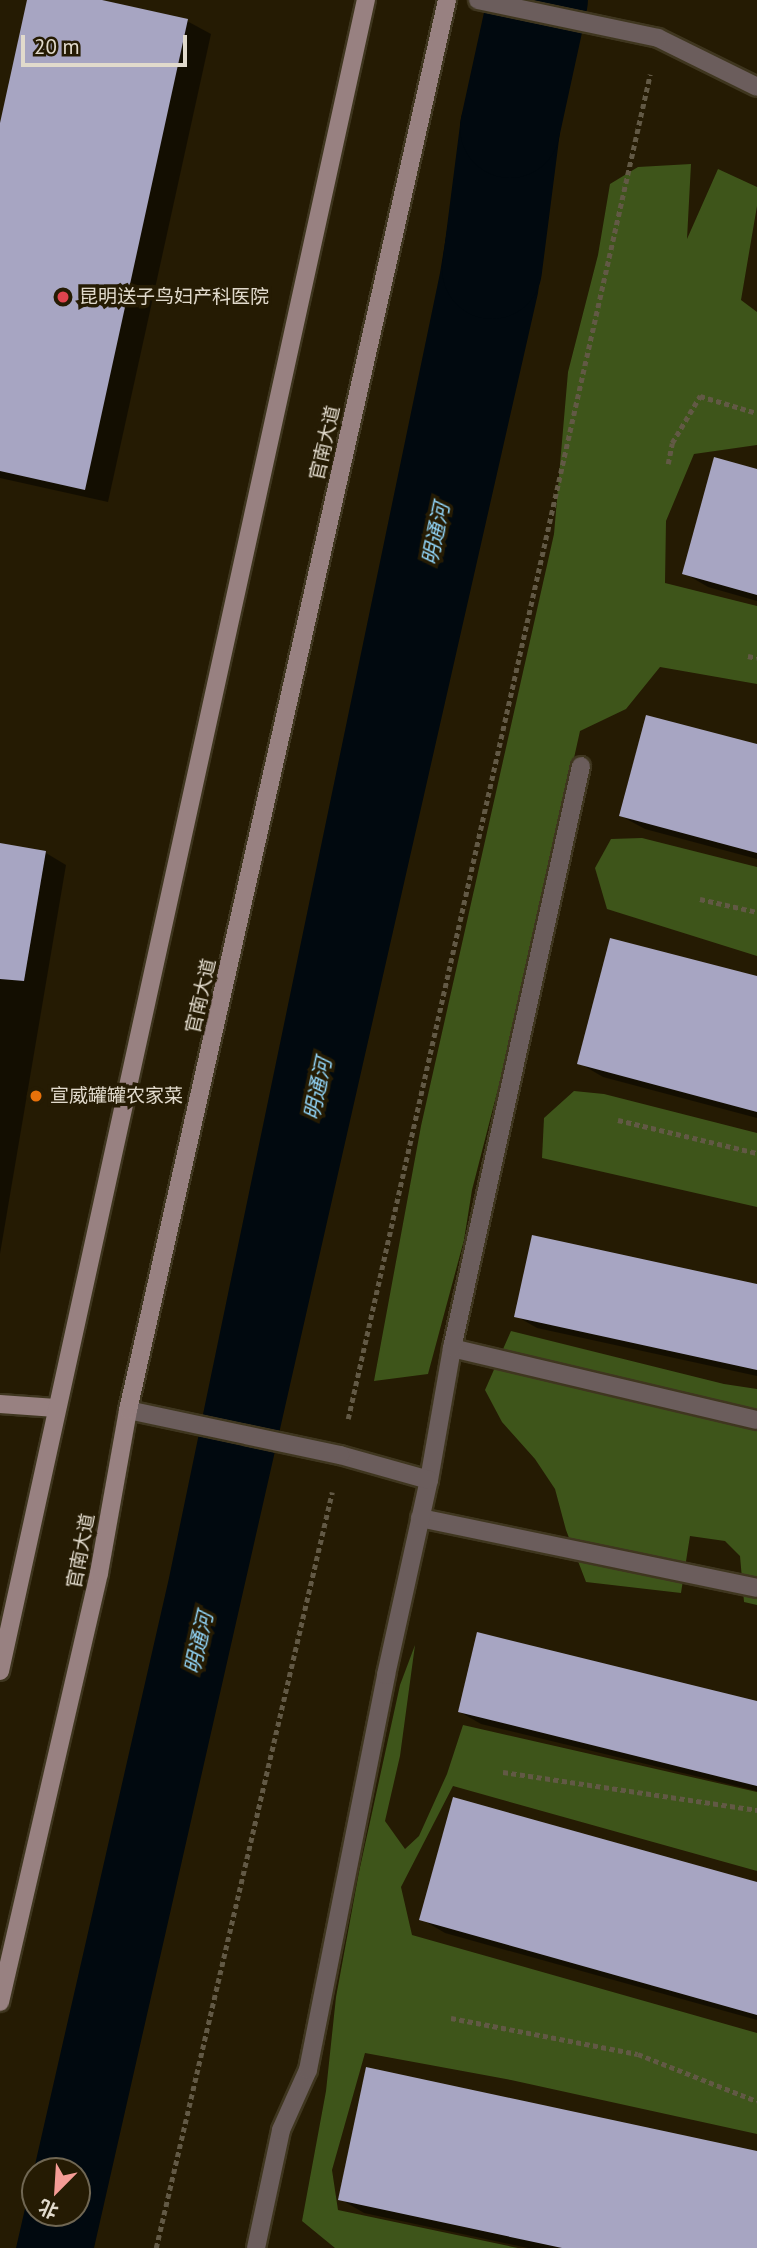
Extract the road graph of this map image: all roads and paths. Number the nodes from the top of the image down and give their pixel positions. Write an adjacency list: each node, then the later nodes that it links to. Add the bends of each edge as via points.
1 (366, 0): 17 (main road)
2 (447, 0): 18 (main road, 官南大道)
3 (478, 0): 4 (street)
4 (658, 38): 5 (street); 20 (path)
5 (757, 86)
6 (757, 414): 7 (path, via 700,396 672,443)
7 (668, 464)
8 (748, 656): 9 (path)
9 (757, 658)
10 (581, 766): 15 (street)
11 (700, 899): 12 (path)
12 (757, 912)
13 (618, 1120): 14 (path)
14 (757, 1153)
15 (452, 1348): 19 (street); 21 (street)
16 (0, 1404): 17 (main road)
17 (56, 1408): 24 (main road)
18 (128, 1410): 20 (street); 27 (main road, 官南大道, via 99,1573)
19 (757, 1420)
20 (340, 1455): 21 (street); 30 (path)
21 (429, 1480): 22 (street)
22 (421, 1518): 23 (street); 31 (street, via 308,2070 281,2130)
23 (757, 1588)
24 (0, 1671)
25 (503, 1772): 26 (path)
26 (757, 1810)
27 (0, 2002)
28 (451, 2018): 29 (path, via 638,2054)
29 (757, 2101)
30 (156, 2248)
31 (256, 2248)

